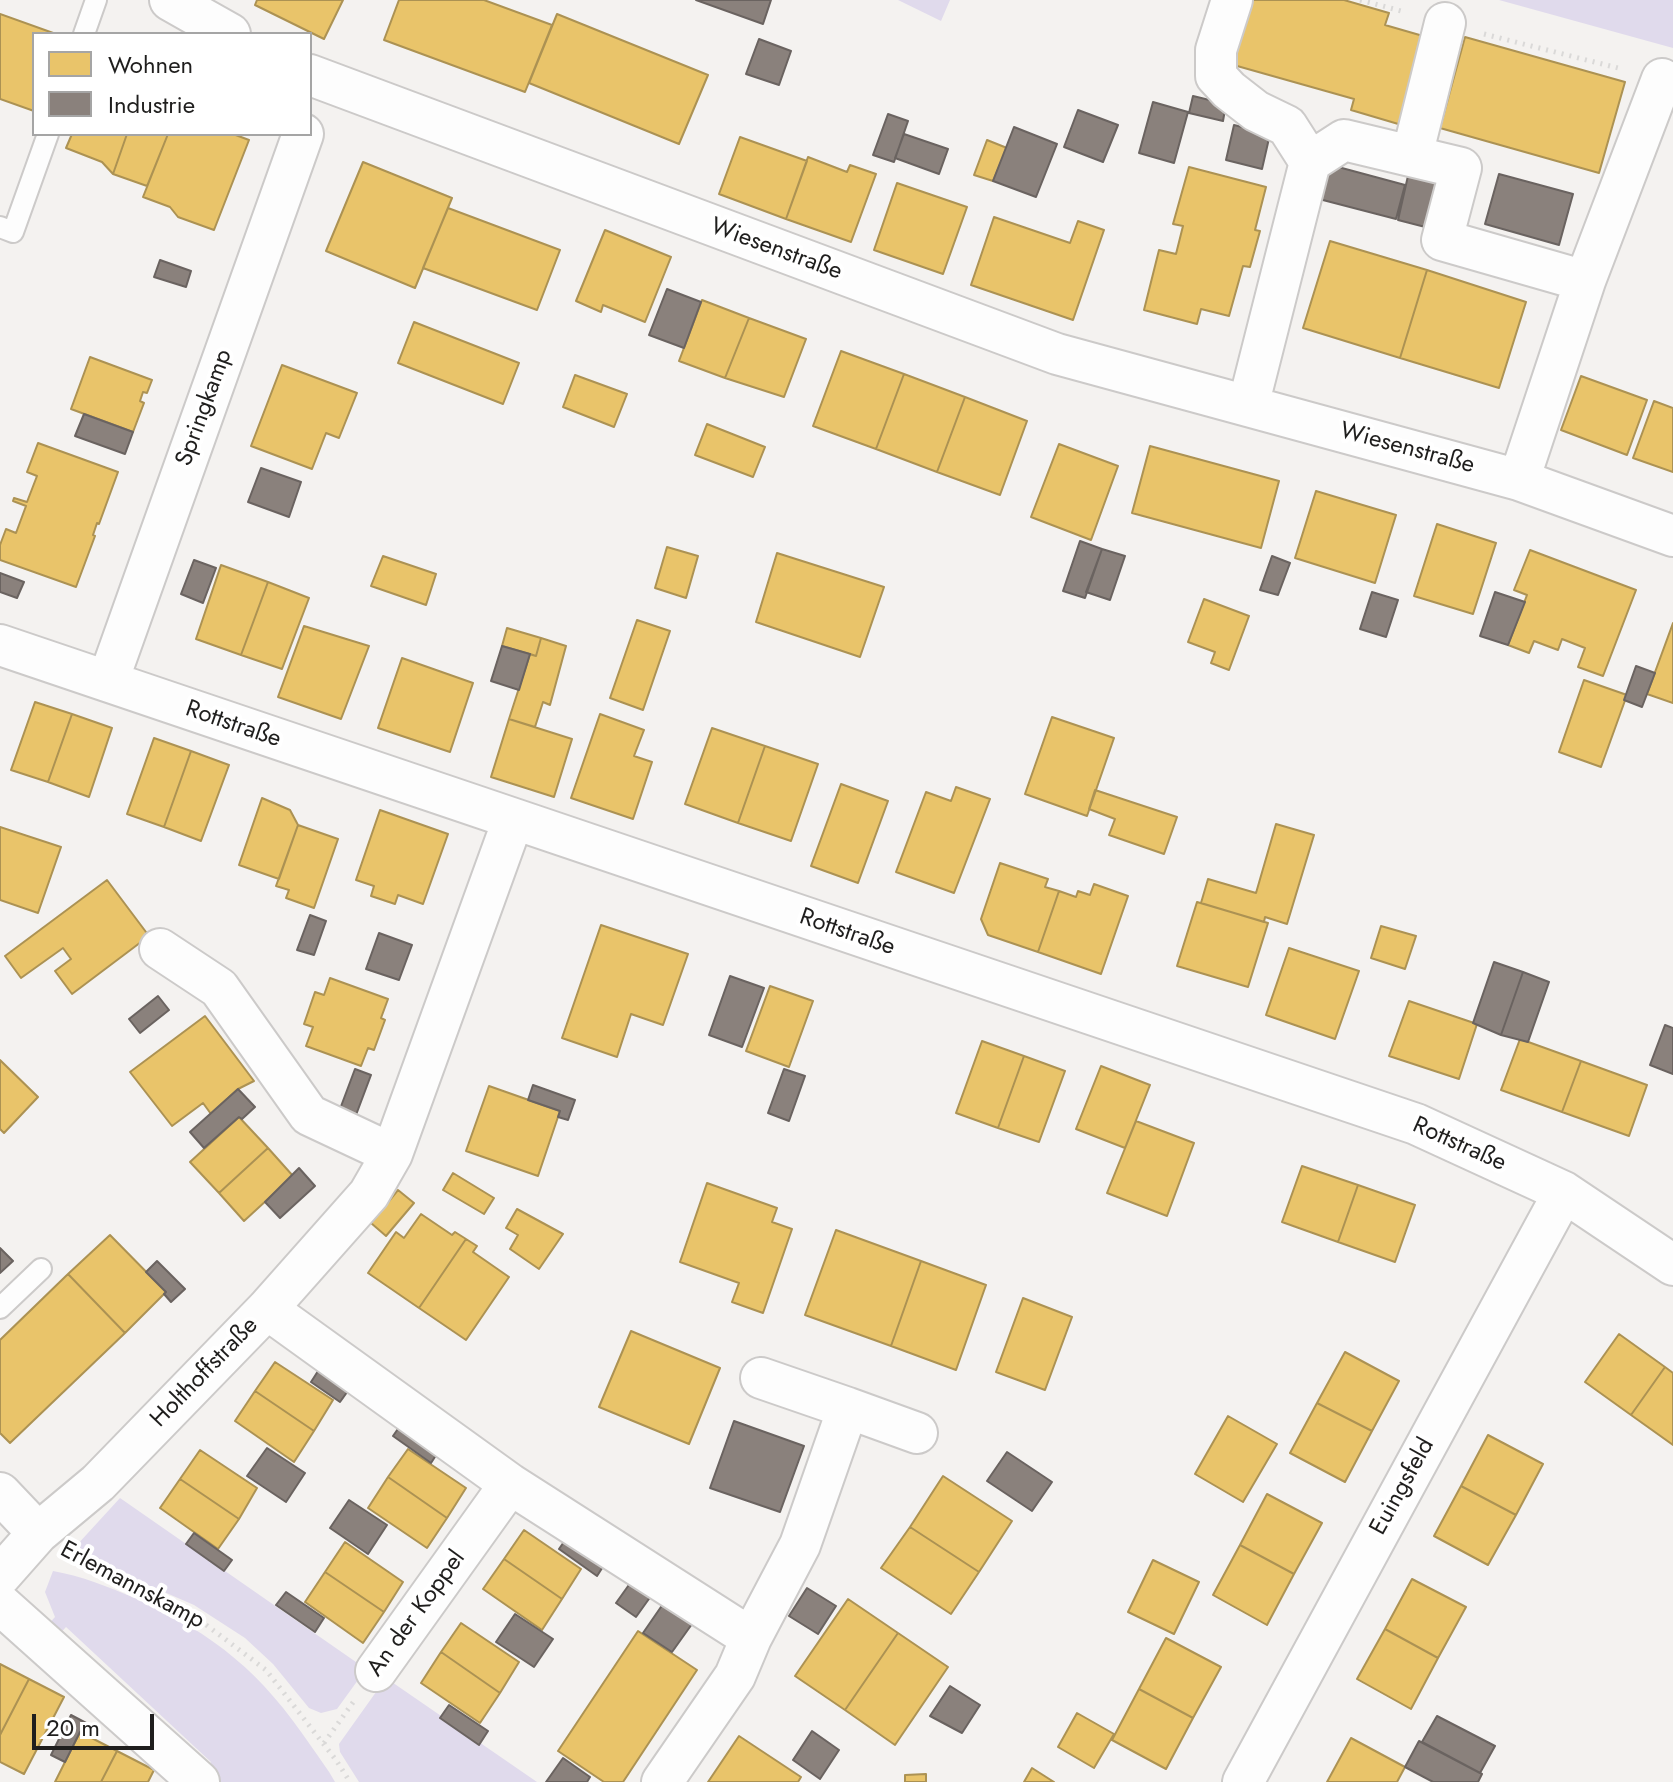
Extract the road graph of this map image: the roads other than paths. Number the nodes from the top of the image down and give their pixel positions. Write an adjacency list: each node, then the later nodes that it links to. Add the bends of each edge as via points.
1 (96, 0): 5 (lane)
2 (170, 0): 6 (street)
3 (1232, 0): 12 (street, via 1216,50 1216,76 1256,111 1287,126)
4 (1445, 23): 11 (street)
5 (85, 32)
6 (226, 32)
7 (1662, 79): 14 (street)
8 (314, 90): 15 (street, Wiesenstraße, via 1057,354)
9 (47, 136): 13 (lane, via 13,232)
10 (302, 136): 19 (street, Springkamp)
11 (1412, 156): 12 (street, via 1344,140); 14 (street, via 1461,168 1442,240)
12 (1310, 162): 15 (street)
13 (0, 227)
14 (1585, 281): 16 (street)
15 (1248, 406): 16 (street, Wiesenstraße)
16 (1519, 480): 17 (street, Wiesenstraße)
17 (1673, 536)
18 (0, 645): 19 (street, Rottstraße)
19 (108, 681): 20 (street, Rottstraße)
20 (513, 820): 22 (street, Holthoffstraße); 23 (street, Rottstraße, via 1416,1124)
21 (160, 949): 22 (street, via 219,988 309,1115)
22 (392, 1154): 27 (street, Holthoffstraße, via 369,1194)
23 (1564, 1192): 24 (street, Rottstraße); 40 (street, Euingsfeld)
24 (1673, 1265)
25 (41, 1269): 26 (lane)
26 (0, 1308)
27 (267, 1309): 31 (street); 33 (street, Holthoffstraße, via 98,1483)
28 (761, 1378): 29 (street)
29 (848, 1408): 30 (street); 36 (street, via 800,1545)
30 (917, 1433)
31 (510, 1484): 36 (street); 37 (street, An der Koppel)
32 (0, 1493): 33 (street)
33 (38, 1533): 34 (street, Holthoffstraße)
34 (0, 1576)
35 (0, 1604): 38 (street)
36 (751, 1638): 39 (street, via 735,1676)
37 (376, 1671)
38 (199, 1782)
39 (662, 1782)
40 (1243, 1782)

